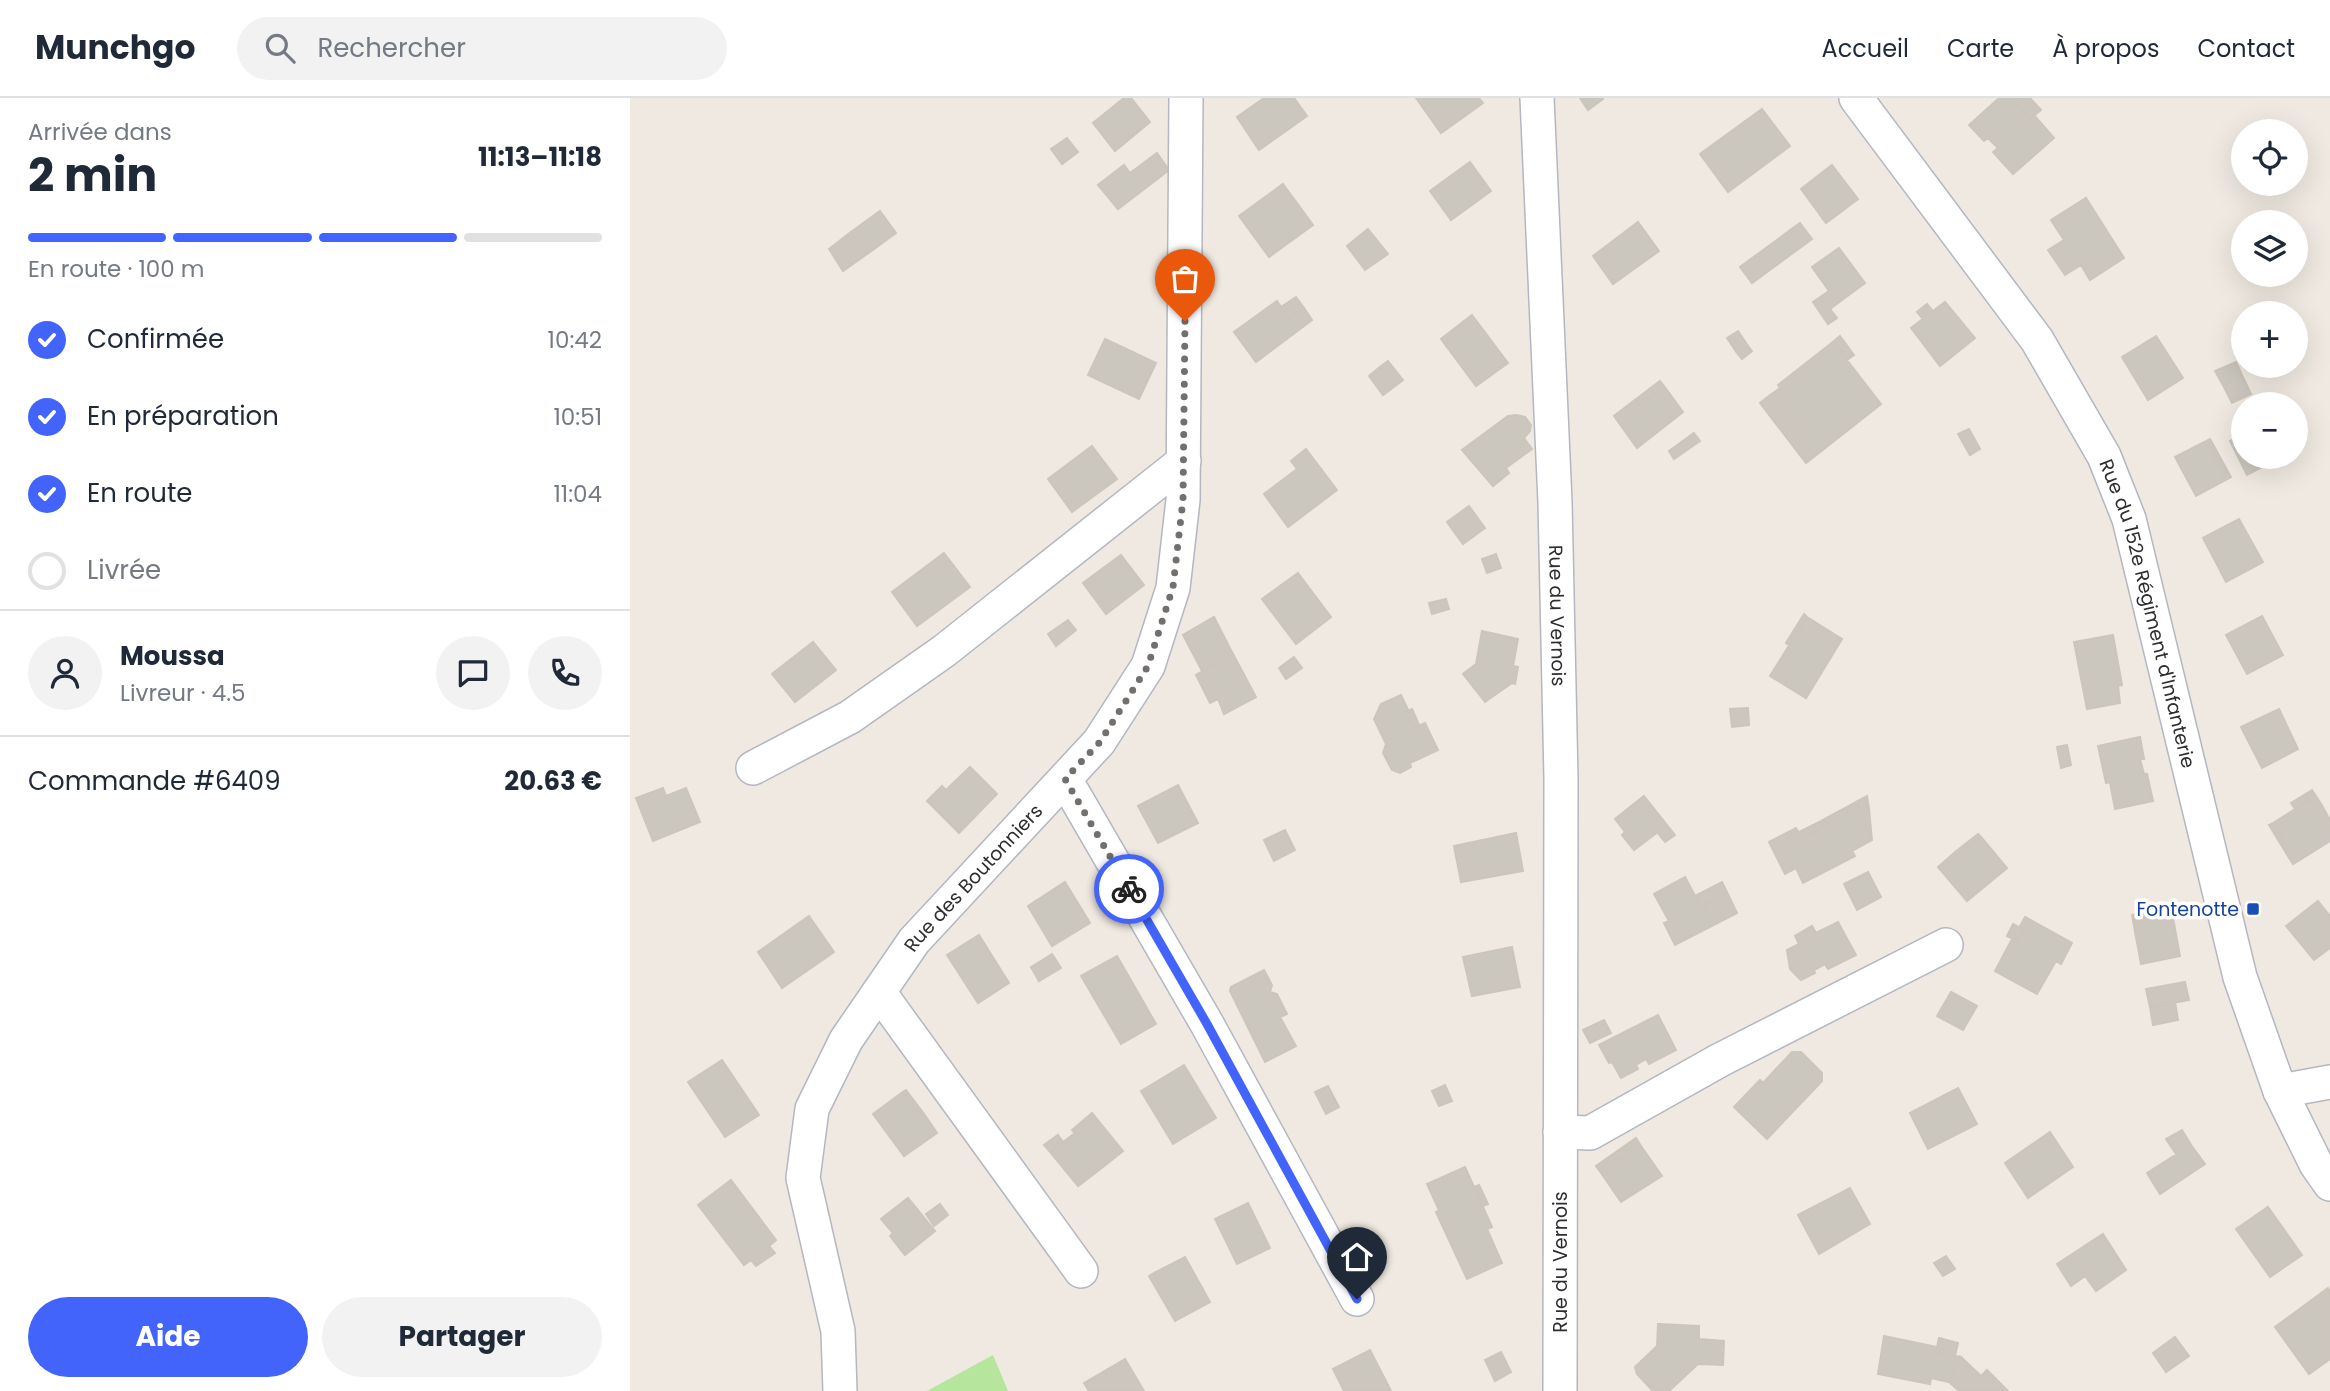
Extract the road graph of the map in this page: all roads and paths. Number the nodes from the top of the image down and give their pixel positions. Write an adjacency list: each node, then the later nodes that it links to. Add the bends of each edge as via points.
1 (1186, 98): 4 (street, Rue des Boutonniers)
2 (1537, 98): 11 (street, Rue du Vernois, via 1561,765)
3 (1856, 98): 10 (street, Rue du 152e Régiment d'Infanterie, via 2037,340 2104,456 2130,519 2240,977)
4 (1184, 461): 5 (street, via 850,717); 6 (street, Rue des Boutonniers, via 1173,587 1148,666 1100,742)
5 (753, 768)
6 (1065, 779): 8 (street, Rue des Boutonniers, via 914,942); 14 (street, via 1207,1024)
7 (1946, 944): 11 (street, via 1720,1060 1590,1133)
8 (879, 992): 13 (street); 15 (street, Rue des Boutonniers, via 846,1040 812,1109 803,1178 838,1331)
9 (2330, 1082): 10 (street)
10 (2280, 1091): 12 (street, Rue du 152e Régiment d'Infanterie)
11 (1560, 1132): 16 (street, Rue du Vernois)
12 (2330, 1184)
13 (1081, 1271)
14 (1357, 1299)
15 (840, 1391)
16 (1560, 1391)

